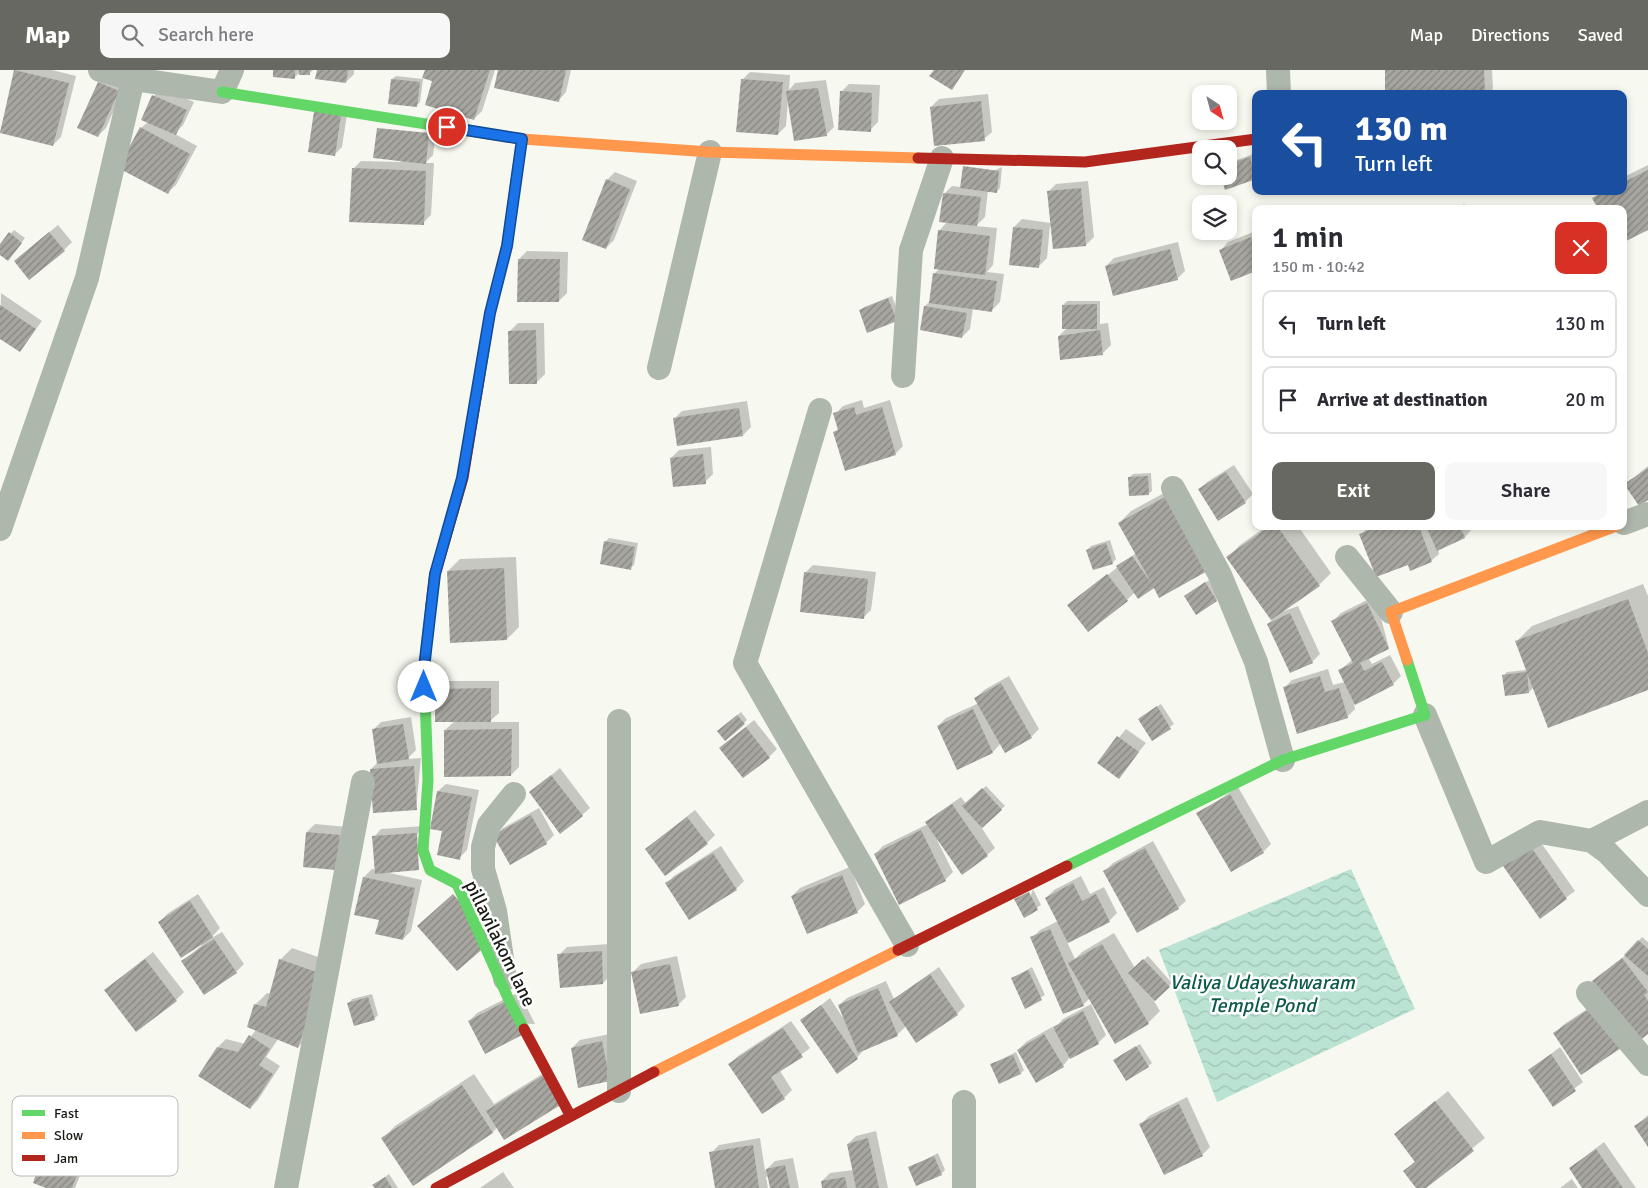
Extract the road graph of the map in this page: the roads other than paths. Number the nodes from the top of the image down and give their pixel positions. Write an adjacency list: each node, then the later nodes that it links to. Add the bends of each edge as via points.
1 (100, 70): 4 (street)
2 (232, 70): 6 (street)
3 (1278, 70): 5 (street)
4 (133, 79): 6 (street); 17 (street, via 87,278)
5 (1279, 90)
6 (222, 92): 7 (street)
7 (522, 139): 9 (street); 31 (street, pillavilakom lane, via 507,246 490,313 462,478 435,574 424,668 428,780 423,850 430,870 457,884)
8 (1252, 140): 10 (street, via 1085,162)
9 (710, 152): 10 (street); 11 (street)
10 (942, 158): 12 (street, via 911,250)
11 (659, 368)
12 (903, 376)
13 (820, 410): 29 (street, via 745,663)
14 (1173, 488): 23 (street, via 1220,575 1256,662)
15 (1648, 514): 16 (street)
16 (1627, 522)
17 (0, 530)
18 (1606, 530): 20 (street)
19 (1347, 557): 20 (street)
20 (1391, 612): 21 (street)
21 (1425, 714): 23 (street); 27 (street, via 1486,862 1540,832)
22 (619, 721): 33 (street)
23 (1283, 760): 29 (street)
24 (363, 782): 36 (street)
25 (514, 794): 31 (street, via 489,825 483,847 483,870 495,911)
26 (1648, 812): 27 (street)
27 (1592, 841): 28 (street)
28 (1648, 895)
29 (907, 945): 33 (street)
30 (1588, 993): 32 (street)
31 (508, 998): 35 (street, pillavilakom lane)
32 (1648, 1064)
33 (619, 1091): 35 (street)
34 (964, 1102): 38 (street)
35 (570, 1115): 37 (street)
36 (286, 1188)
37 (436, 1188)
38 (964, 1188)

